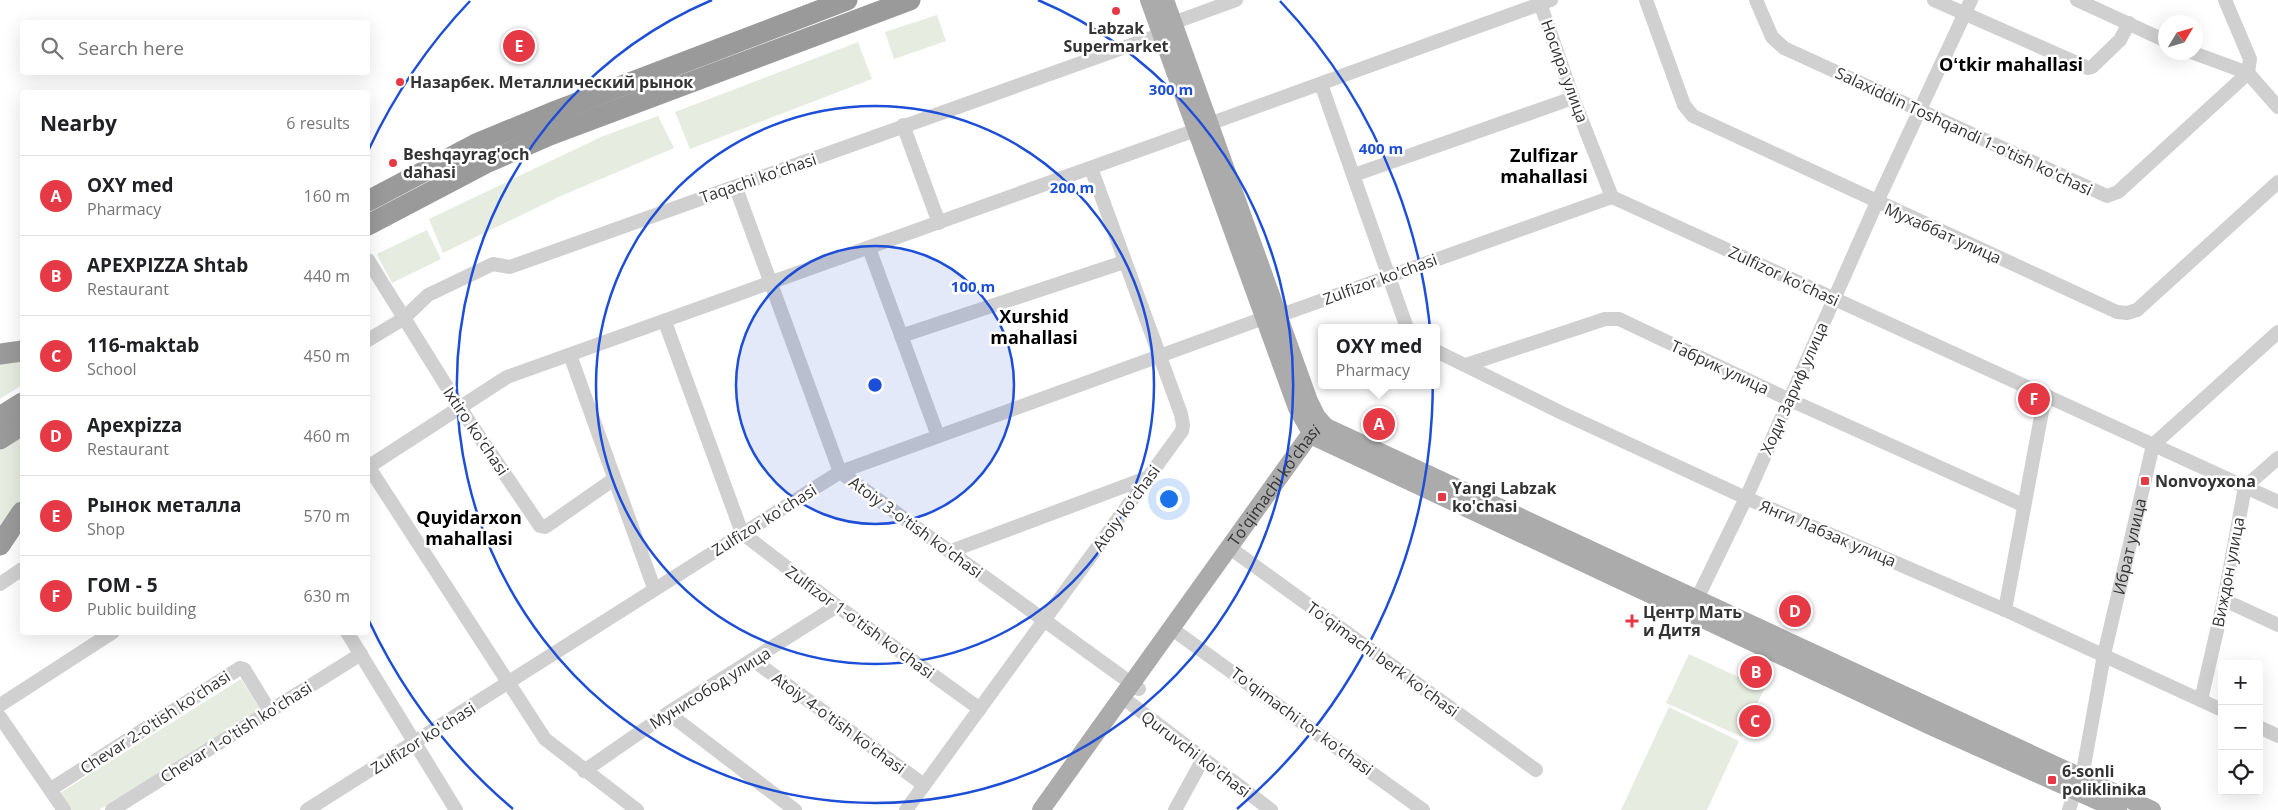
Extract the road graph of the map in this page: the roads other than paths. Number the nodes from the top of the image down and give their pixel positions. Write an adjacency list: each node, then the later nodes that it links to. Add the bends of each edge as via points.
1 (847, 0): 30 (highway, via 556,110 476,144)
2 (910, 0): 33 (highway, via 550,135 486,163)
3 (1150, 0): 15 (main road)
4 (1165, 0): 15 (main road)
5 (1236, 0): 15 (street, Taqachi koʻchasi)
6 (1646, 0): 31 (street, Мухаббат улица, via 1684,105 1691,114)
7 (1756, 0): 22 (street, Salaxiddin Toshqandi 1-o'tish ko'chasi, via 1772,37 1784,48)
8 (1934, 0): 13 (street)
9 (1971, 0): 13 (street, Ходи Зариф улица)
10 (2077, 0): 14 (street)
11 (2225, 0): 18 (street, via 2250,59)
12 (1544, 1): 19 (street); 20 (street, Носира улица)
13 (1965, 15): 14 (street, via 2088,68 2120,40); 22 (street, Ходи Зариф улица)
14 (2129, 24): 16 (street)
15 (1168, 29): 23 (street, Taqachi koʻchasi); 24 (main road)
16 (2158, 37)
17 (2203, 56): 18 (street)
18 (2248, 73): 21 (street); 22 (street, Salaxiddin Toshqandi 1-o'tish ko'chasi, via 2118,192 2107,196)
19 (1320, 84): 24 (street); 26 (street)
20 (1573, 98): 26 (street); 29 (street, Носира улица)
21 (2278, 106)
22 (1920, 110): 31 (street, Ходи Зариф улица)
23 (903, 125): 28 (street, Taqachi koʻchasi); 32 (street)
24 (1203, 127): 25 (street); 40 (main road)
25 (1091, 168): 32 (street); 35 (street, Atoiy koʻchasi)
26 (1354, 175): 37 (street)
27 (2278, 182): 31 (street, Мухаббат улица, via 2137,310 2127,313 2117,312)
28 (736, 188): 38 (street, Atoiy 3-o'tish ko'chasi); 41 (street, Taqachi koʻchasi, via 510,267 493,264 428,295)
29 (1612, 197): 37 (street, Zulfizor ko'chasi); 39 (street, Zulfizor ko'chasi)
30 (370, 201)
31 (1876, 202): 39 (street, Ходи Зариф улица)
32 (939, 223): 34 (street)
33 (370, 224)
34 (869, 248): 38 (street); 45 (street)
35 (1124, 262): 45 (street); 51 (street, Atoiy koʻchasi)
36 (370, 263): 41 (street, Ixtiro ko'chasi)
37 (1388, 275): 40 (street, Zulfizor ko'chasi); 43 (street)
38 (771, 283): 42 (street); 66 (street, Atoiy 3-o'tish ko'chasi)
39 (1835, 299): 53 (street, Zulfizor ko'chasi); 54 (street, Ходи Зариф улица)
40 (1271, 317): 51 (street, Zulfizor ko'chasi); 59 (main road, via 1312,409)
41 (404, 319): 46 (street, Taqachi koʻchasi); 56 (street, Ixtiro ko'chasi)
42 (665, 322): 50 (street); 74 (street)
43 (1406, 324)
44 (2278, 332): 62 (street)
45 (901, 336): 60 (street)
46 (370, 339)
47 (20, 351): 49 (highway)
48 (1440, 353): 52 (street, Янги Лабзак улица)
49 (0, 354)
50 (570, 355): 56 (street, via 507,377); 68 (street)
51 (1159, 356): 60 (street, Zulfizor ko'chasi); 67 (street, Atoiy koʻchasi, via 1183,425)
52 (1466, 366): 54 (street, Табрик улица, via 1605,318 1619,319); 70 (street, Янги Лабзак улица)
53 (2045, 395): 62 (street, Zulfizor ko'chasi); 72 (street)
54 (1788, 399): 70 (street, Ходи Зариф улица); 72 (street, Табрик улица)
55 (20, 404): 57 (highway)
56 (460, 408): 64 (street); 68 (street, Ixtiro ko'chasi, via 540,526 545,527)
57 (0, 417)
58 (20, 426): 61 (highway)
59 (1318, 432): 76 (main road, To'qimachi ko'chasi); 83 (main road)
60 (938, 436): 66 (street, Zulfizor ko'chasi)
61 (0, 440)
62 (2153, 445): 69 (street, Zulfizor ko'chasi); 91 (street, Ибрат улица)
63 (2278, 458): 69 (street)
64 (370, 466)
65 (370, 470): 93 (street)
66 (840, 472): 74 (street, Zulfizor ko'chasi); 77 (street, Atoiy 3-o'tish ko'chasi)
67 (1149, 477): 77 (street); 85 (street, Atoiy koʻchasi)
68 (614, 479): 80 (street)
69 (2245, 487): 71 (street, Zulfizor ko'chasi); 81 (street, Виждон улица)
70 (1746, 498): 83 (street, Ходи Зариф улица); 84 (street, Янги Лабзак улица)
71 (2278, 502)
72 (2023, 505): 84 (street)
73 (20, 515): 75 (highway)
74 (742, 533): 80 (street, Zulfizor ko'chasi); 82 (street, Zulfizor 1-o'tish ko'chasi)
75 (0, 545)
76 (1234, 550): 87 (main road, To'qimachi ko'chasi); 94 (main road, To'qimachi ko'chasi); 107 (street, To'qimachi berk ko'chasi)
77 (951, 551): 85 (street, Atoiy 3-o'tish ko'chasi)
78 (20, 570): 79 (street)
79 (0, 584)
80 (654, 588): 93 (street, Zulfizor ko'chasi)
81 (2224, 600): 86 (street); 95 (street, Виждон улица)
82 (836, 606): 92 (street, Мунисобод улица); 98 (street, Zulfizor 1-o'tish ko'chasi)
83 (1694, 606): 108 (main road)
84 (2005, 610): 91 (street, Янги Лабзак улица)
85 (1044, 620): 94 (street, Atoiy 3-o'tish ko'chasi); 98 (street, Atoiy koʻchasi)
86 (2278, 624)
87 (1180, 634): 94 (main road, To'qimachi ko'chasi); 122 (street, To'qimachi tor ko'chasi)
88 (108, 635): 96 (street)
89 (349, 635): 90 (street)
90 (361, 654): 99 (street, Chevar 1-o'tish ko'chasi); 104 (street)
91 (2104, 655): 95 (street, Янги Лабзак улица); 108 (street, Ибрат улица)
92 (754, 660): 100 (street, Мунисобод улица); 109 (street, Atoiy 4-o'tish ko'chasi)
93 (509, 682): 104 (street, Zulfizor ko'chasi); 106 (street, via 545,740)
94 (1130, 693): 105 (street, Quruvchi ko'chasi); 118 (main road, To'qimachi ko'chasi); 119 (main road, To'qimachi ko'chasi)
95 (2201, 700): 97 (street, Янги Лабзак улица)
96 (0, 705)
97 (2218, 708)
98 (980, 709): 109 (street, Atoiy koʻchasi)
99 (269, 710): 110 (street, Chevar 2-o'tish ko'chasi, via 244,669 240,668); 112 (street, Chevar 1-o'tish ko'chasi)
100 (668, 713): 106 (street, Мунисобод улица); 116 (street)
101 (0, 717): 110 (street)
102 (2263, 729): 103 (street)
103 (2278, 736)
104 (417, 742): 113 (street, Zulfizor ko'chasi); 114 (street)
105 (1203, 759): 120 (street); 121 (street, Quruvchi ko'chasi)
106 (584, 770): 115 (street)
107 (1536, 770)
108 (2078, 784): 123 (street, Ибрат улица); 124 (main road); 125 (main road)
109 (924, 785): 117 (street, Atoiy koʻchasi)
110 (51, 789): 111 (street)
111 (64, 810)
112 (112, 810)
113 (307, 810)
114 (456, 810)
115 (638, 810)
116 (795, 810)
117 (906, 810)
118 (1041, 810)
119 (1052, 810)
120 (1175, 810)
121 (1271, 810)
122 (1423, 810)
123 (2069, 810)
124 (2118, 810)
125 (2152, 810)

